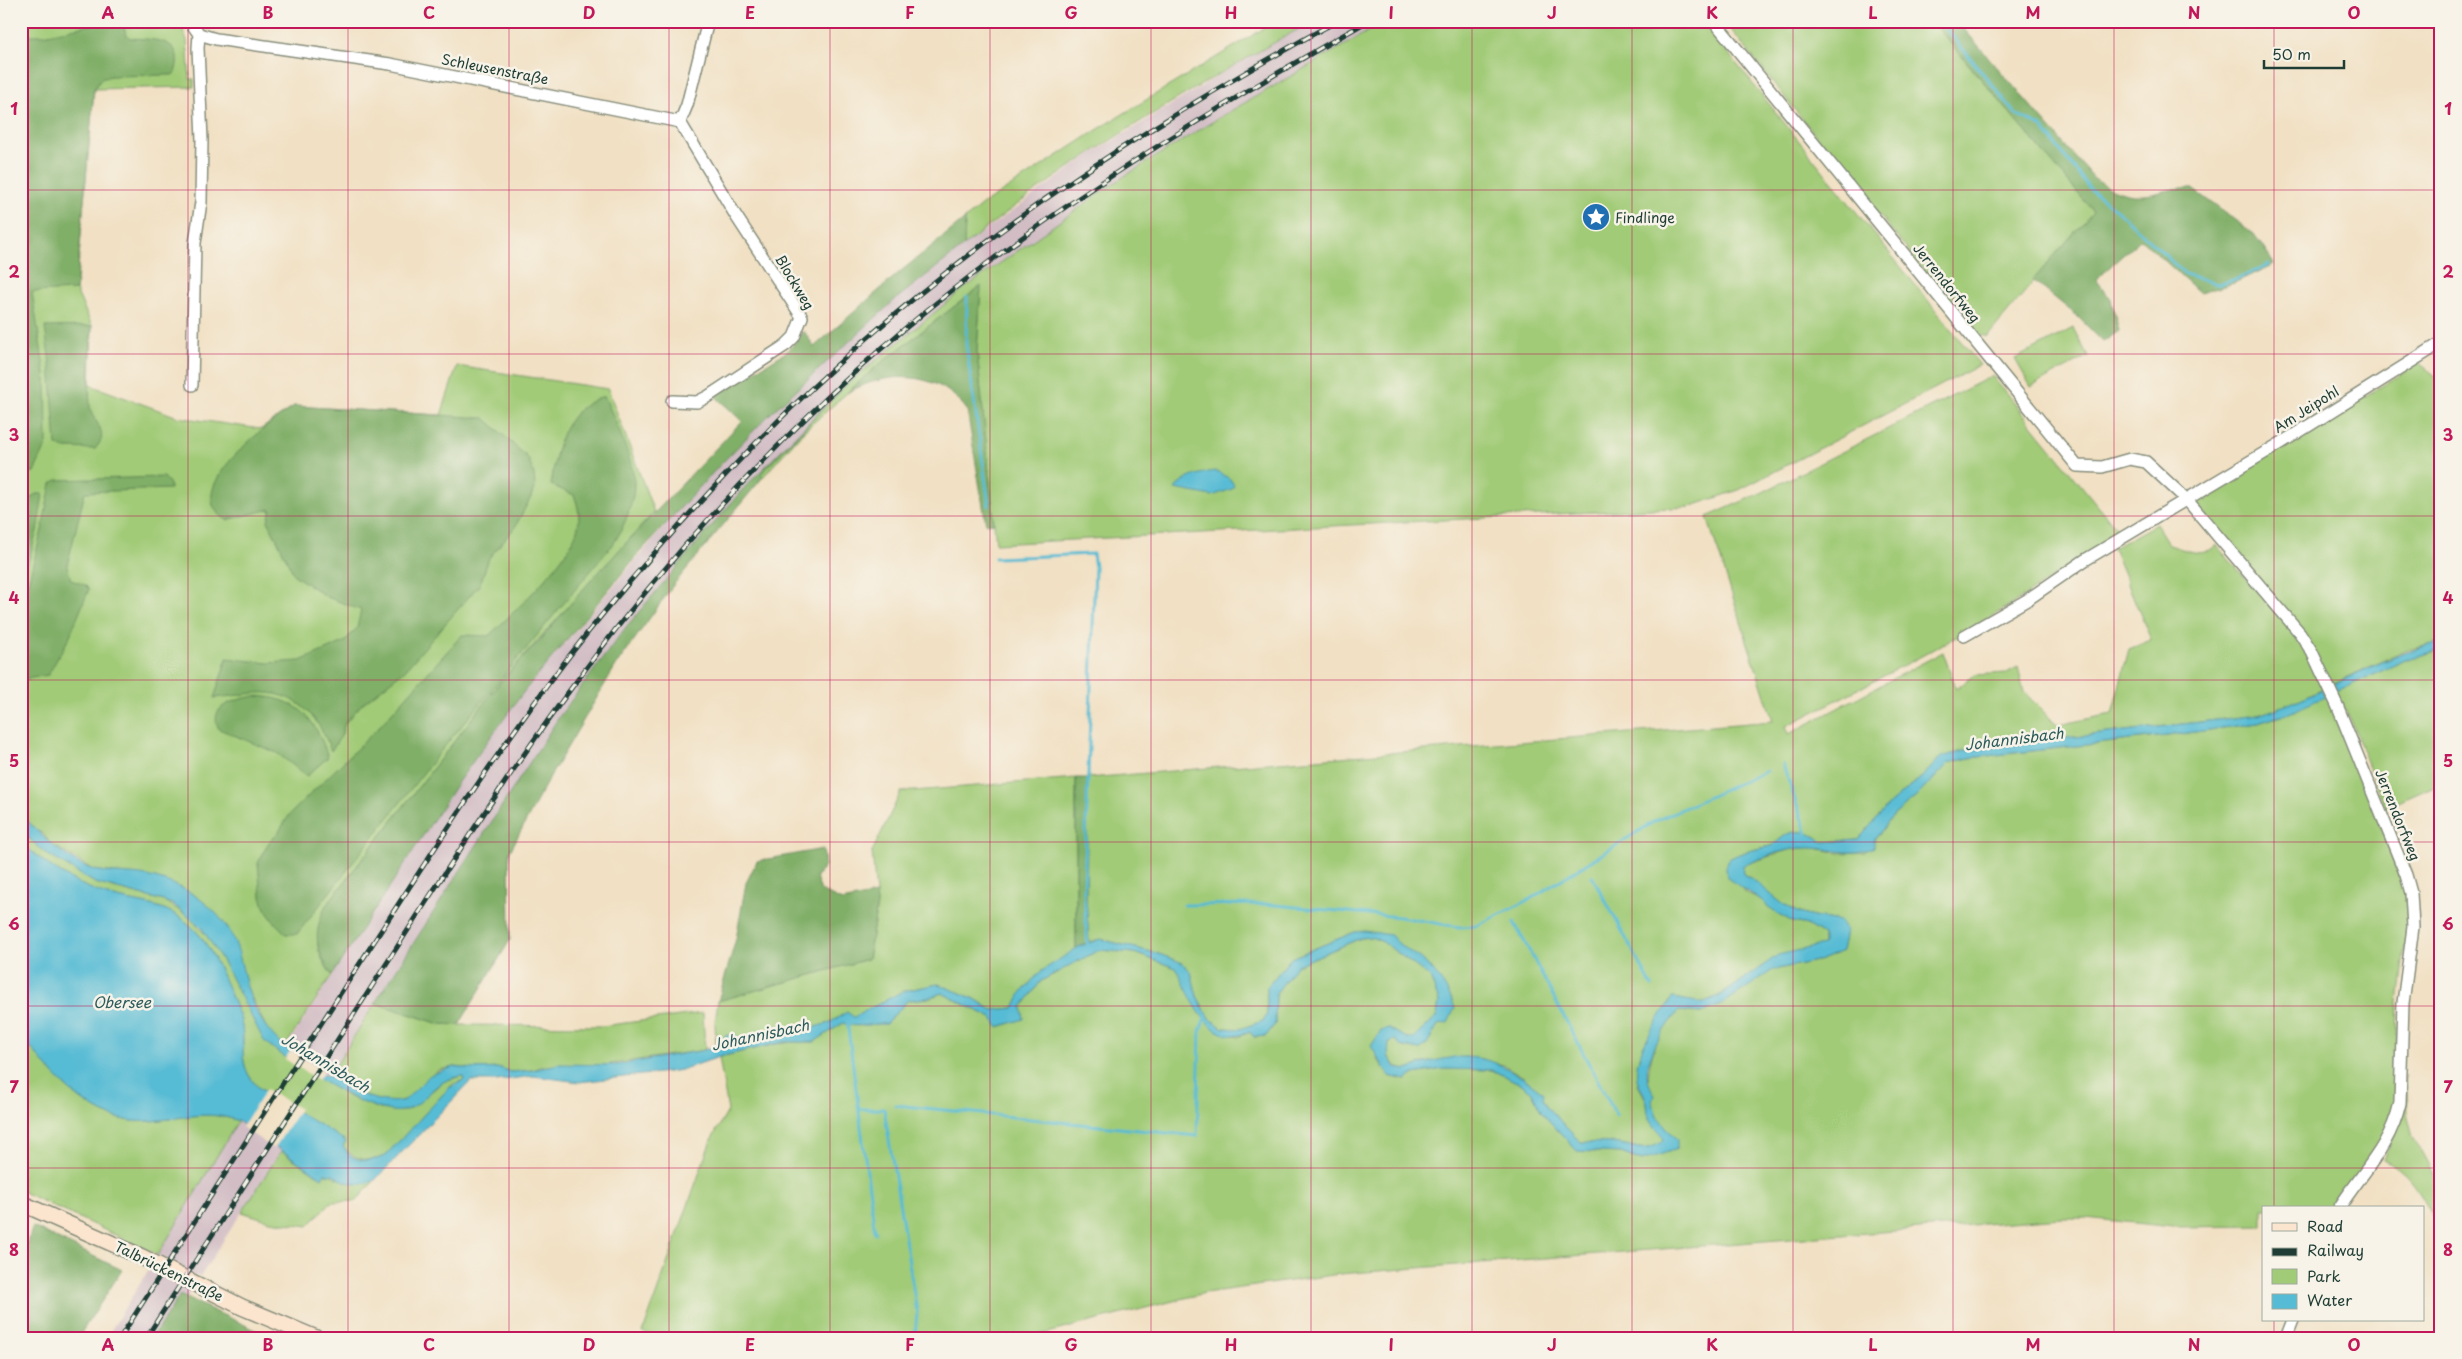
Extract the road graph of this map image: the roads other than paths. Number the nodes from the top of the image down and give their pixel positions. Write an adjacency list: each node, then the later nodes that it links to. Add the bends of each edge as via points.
1 (190, 21): 4 (street)
2 (708, 21): 5 (street)
3 (1714, 21): 9 (street, Jerrendorfweg, via 2077,466 2102,467 2130,459 2146,462)
4 (200, 34): 5 (street, Schleusenstraße, via 427,70); 7 (street, via 201,202 194,243)
5 (680, 122): 8 (street, Blockweg, via 802,317 794,337 786,345 707,397 697,402)
6 (2441, 343): 9 (street, Am Jeipohl)
7 (192, 385)
8 (672, 401)
9 (2187, 500): 10 (street); 12 (street, Jerrendorfweg, via 2300,633 2337,705 2406,874 2413,914 2403,1003 2400,1103 2385,1146)
10 (1964, 636)
11 (21, 1203): 14 (main road, Talbrückenstraße, via 149,1260 242,1307)
12 (2340, 1206)
13 (2292, 1322): 15 (street)
14 (316, 1338)
15 (2286, 1338)

